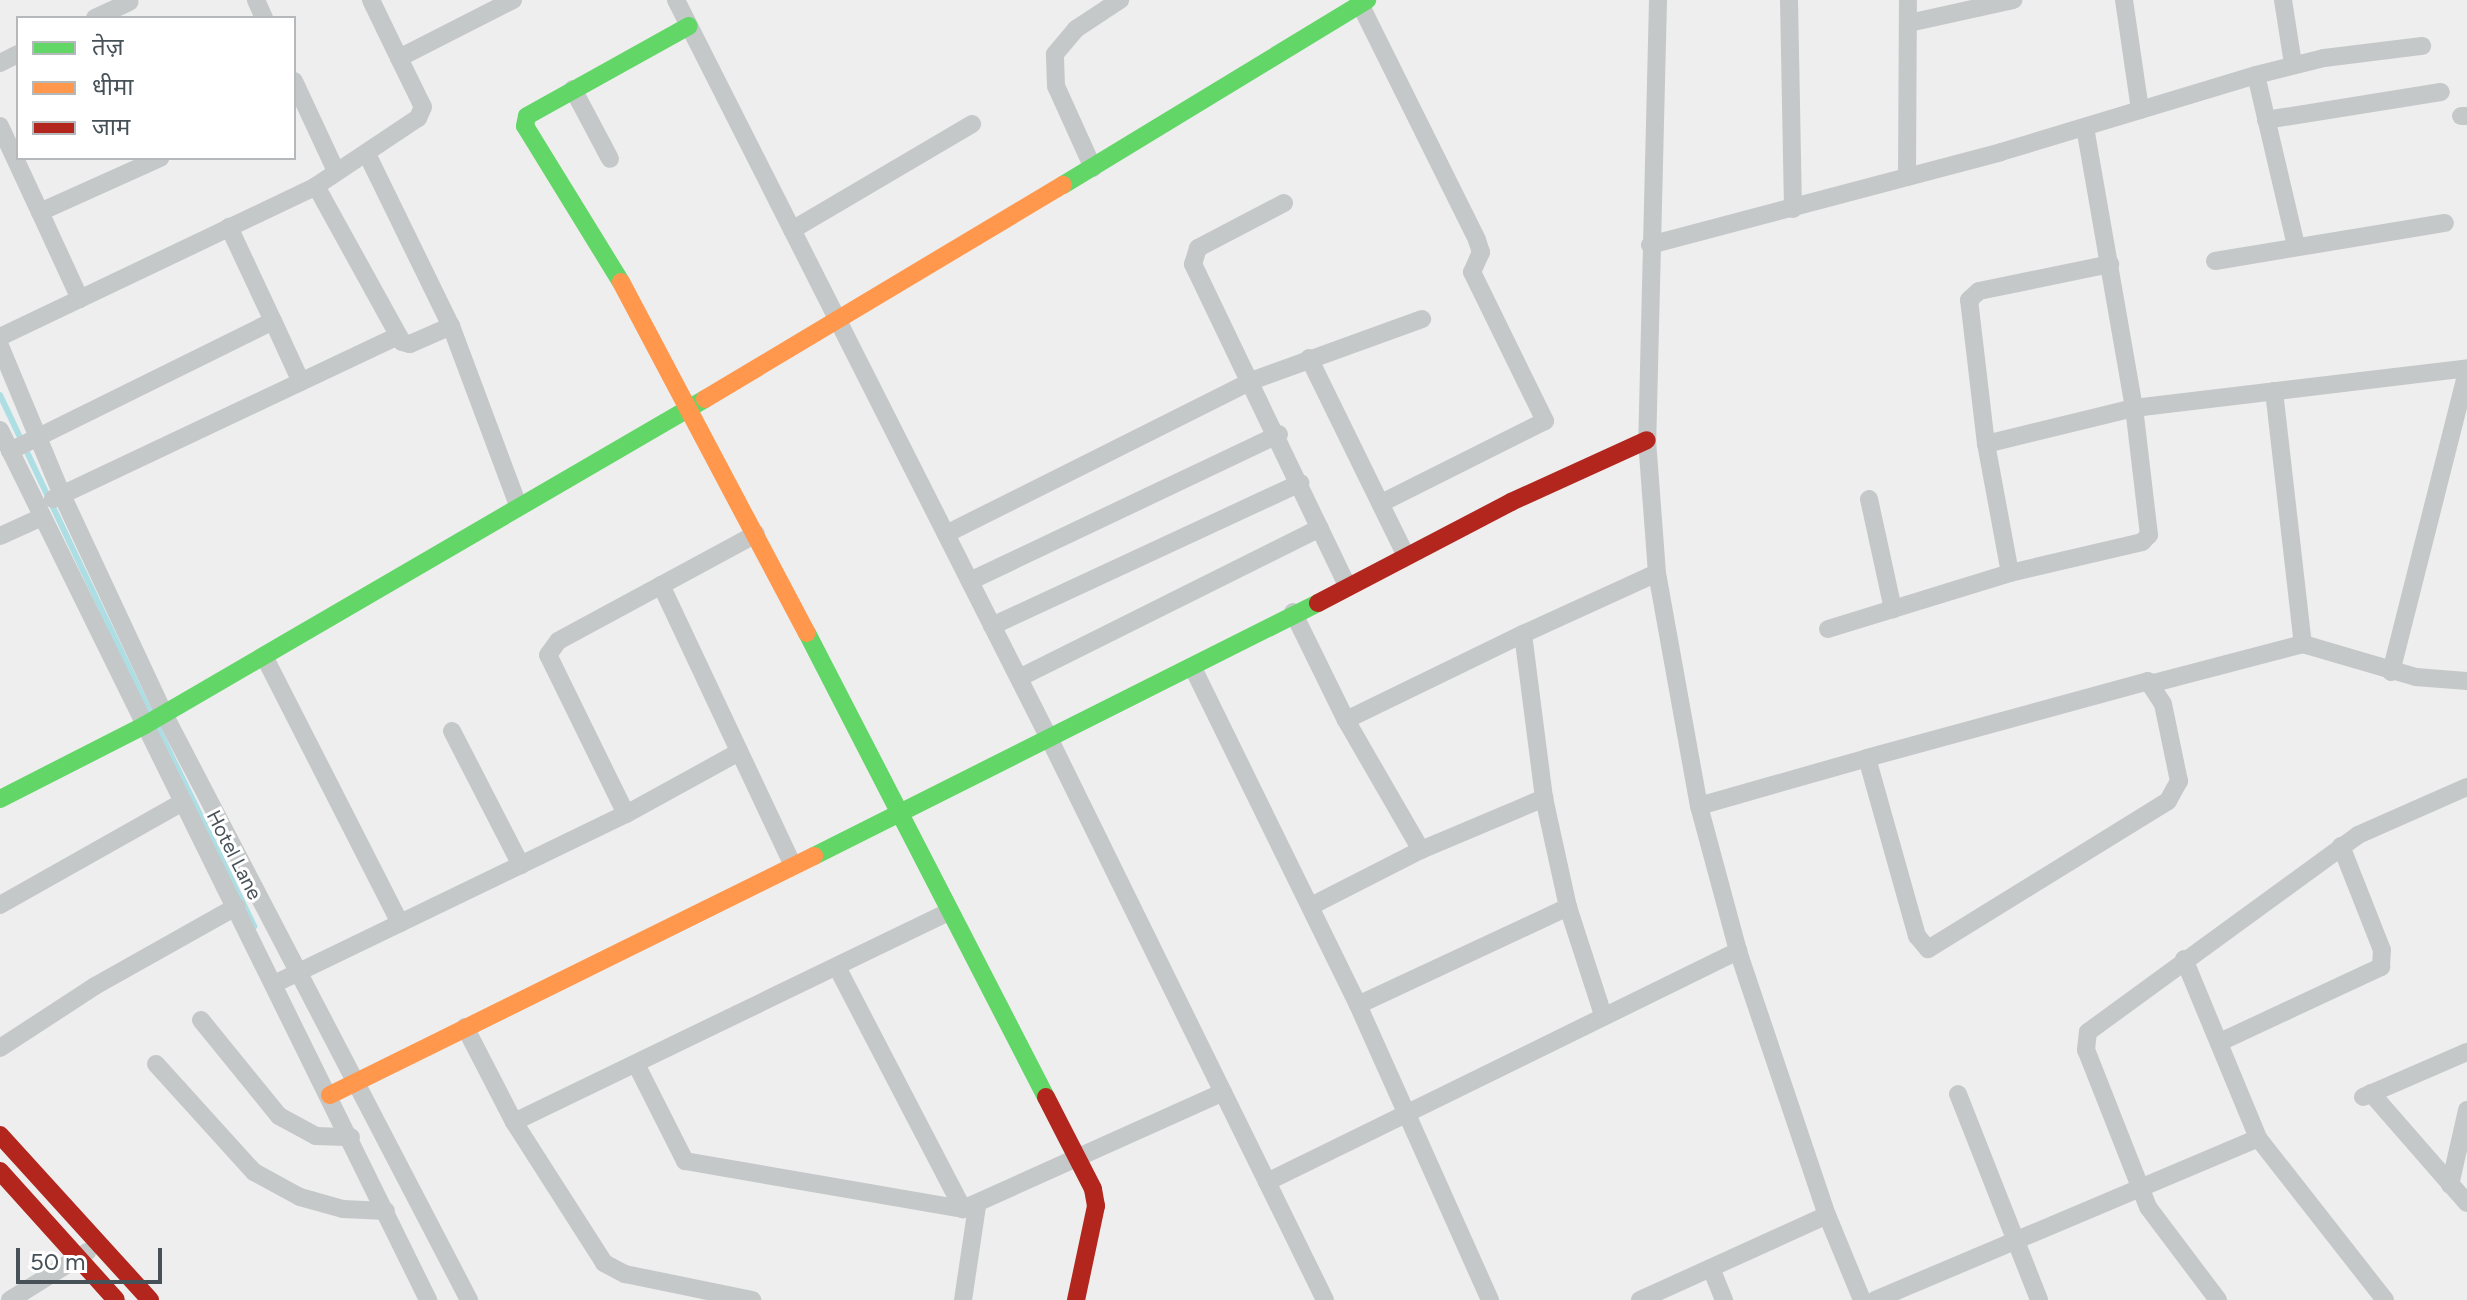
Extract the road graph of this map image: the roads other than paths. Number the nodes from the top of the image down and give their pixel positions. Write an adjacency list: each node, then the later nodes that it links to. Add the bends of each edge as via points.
1 (371, 0): 17 (street)
2 (513, 0): 17 (street)
3 (676, 0): 15 (street)
4 (1120, 0): 31 (street, via 1076,29 1055,54 1056,86)
5 (1658, 0): 41 (street)
6 (1789, 0): 36 (street)
7 (1908, 0): 14 (street)
8 (2013, 0): 14 (street)
9 (2124, 0): 23 (street)
10 (2283, 0): 18 (street)
11 (1364, 2): 31 (street); 69 (street, via 1477,240 1481,252 1472,272 1545,421)
12 (132, 7): 13 (street)
13 (102, 16)
14 (1909, 23): 33 (street)
15 (689, 26): 21 (street); 40 (street)
16 (2422, 46): 18 (street)
17 (399, 58): 28 (street, via 422,112)
18 (2293, 64): 19 (street)
19 (2256, 75): 23 (street); 24 (street)
20 (296, 88): 32 (street)
21 (573, 89): 29 (street); 58 (street, via 527,116 525,126 590,225)
22 (2441, 92): 24 (street)
23 (2140, 110): 27 (street)
24 (2266, 120): 42 (street)
25 (972, 124): 40 (street)
26 (0, 126): 37 (street)
27 (2085, 127): 33 (street); 44 (street)
28 (367, 154): 32 (street); 49 (street)
29 (610, 159)
30 (156, 160): 37 (street)
31 (1093, 168): 48 (street)
32 (336, 171): 34 (street)
33 (1907, 177): 36 (street)
34 (316, 186): 39 (street); 50 (street)
35 (1284, 203): 55 (street, via 1198,248 1193,258)
36 (1793, 209): 41 (street)
37 (40, 212): 45 (street)
38 (2445, 223): 42 (street)
39 (229, 227): 45 (street); 47 (street)
40 (792, 230): 48 (street)
41 (1650, 245): 63 (street)
42 (2296, 246): 43 (street)
43 (2215, 261)
44 (2110, 264): 59 (street); 64 (street, via 1972,295 1968,305)
45 (80, 299): 51 (street)
46 (1422, 319): 53 (street)
47 (273, 321): 56 (street); 62 (street)
48 (840, 321): 58 (street); 74 (street)
49 (451, 326): 50 (street, via 410,344); 70 (street)
50 (398, 336): 56 (street)
51 (0, 337)
52 (0, 346): 62 (street)
53 (1309, 358): 55 (street); 69 (street)
54 (2467, 370): 57 (street); 90 (street)
55 (1251, 381): 61 (street); 74 (street)
56 (301, 382): 67 (street)
57 (2274, 391): 59 (street); 87 (street)
58 (685, 408): 70 (street); 73 (street)
59 (2134, 408): 64 (street); 78 (street, via 2149,535 2142,542)
60 (0, 430): 65 (street, Hotel Lane)
61 (1279, 434): 66 (street); 79 (street)
62 (38, 437): 65 (street); 67 (street)
63 (1647, 440): 76 (street); 77 (street)
64 (1986, 444): 78 (street)
65 (10, 451): 71 (street, Hotel Lane)
66 (1300, 483): 72 (street); 84 (street)
67 (62, 495): 71 (street); 94 (street)
68 (1869, 499): 82 (street)
69 (1381, 503): 76 (street)
70 (518, 505): 88 (street)
71 (40, 512): 75 (street); 94 (street, Hotel Lane)
72 (1320, 528): 81 (street); 91 (street)
73 (756, 534): 80 (street); 105 (street)
74 (946, 534): 79 (street)
75 (0, 536)
76 (1406, 556): 81 (street)
77 (1657, 573): 86 (street); 104 (street)
78 (2010, 573): 82 (street)
79 (970, 581): 84 (street)
80 (661, 585): 98 (street); 106 (street, via 558,641 548,655)
81 (1347, 586): 83 (street)
82 (1893, 609): 85 (street)
83 (1293, 612): 89 (street); 95 (street)
84 (992, 626): 91 (street)
85 (1828, 629)
86 (1523, 634): 95 (street); 101 (street)
87 (2303, 644): 90 (street); 93 (street)
88 (264, 656): 94 (street); 116 (street)
89 (1193, 668): 97 (street); 112 (street)
90 (2391, 672): 92 (street)
91 (1019, 678): 97 (street)
92 (2467, 681)
93 (2154, 683): 99 (street, via 2142,681); 99 (street, via 2179,781 2175,795 1928,949 1917,936)
94 (156, 719): 102 (street); 103 (street, Hotel Lane); 120 (street)
95 (1346, 720): 108 (street)
96 (452, 731): 110 (street)
97 (1048, 736): 105 (street); 131 (street)
98 (739, 752): 106 (street); 109 (street)
99 (1867, 758): 104 (street)
100 (2467, 787): 107 (street)
101 (1544, 798): 108 (street); 114 (street)
102 (0, 799)
103 (183, 802): 111 (street); 113 (street, Hotel Lane)
104 (1699, 806): 117 (street)
105 (899, 810): 109 (street); 115 (street)
106 (626, 814): 110 (street)
107 (2341, 846): 118 (street); 125 (street, via 2382,950 2381,967)
108 (1421, 850): 112 (street)
109 (792, 863): 124 (street)
110 (521, 865): 116 (street)
111 (0, 905)
112 (1313, 905): 121 (street)
113 (236, 907): 120 (street, Hotel Lane); 126 (street, via 95,986)
114 (1568, 907): 121 (street); 122 (street)
115 (950, 911): 119 (street); 139 (street)
116 (400, 923): 120 (street)
117 (1738, 951): 122 (street); 147 (street)
118 (2184, 959): 125 (street); 143 (street, via 2096,1023 2085,1040)
119 (838, 969): 129 (street); 145 (street)
120 (288, 977): 130 (street); 130 (street, Hotel Lane)
121 (1358, 1005): 134 (street)
122 (1603, 1015): 134 (street)
123 (201, 1020): 137 (street, via 279,1116 316,1136)
124 (465, 1027): 130 (street); 135 (street)
125 (2220, 1042): 138 (street)
126 (0, 1048)
127 (2467, 1052): 142 (street, via 2367,1095)
128 (156, 1064): 146 (street, via 254,1172 300,1197 343,1209)
129 (636, 1064): 135 (street); 145 (street, via 685,1161)
130 (344, 1088): 137 (street, Hotel Lane); 156 (street)
131 (1223, 1092): 139 (street); 141 (street)
132 (1958, 1094): 148 (street)
133 (2467, 1110): 142 (street)
134 (1405, 1113): 141 (street); 161 (street)
135 (514, 1122): 157 (street, via 595,1253 614,1270)
136 (0, 1135): 149 (street)
137 (351, 1137): 146 (street, Hotel Lane)
138 (2258, 1138): 143 (street); 168 (street)
139 (1076, 1159): 145 (street); 159 (street, via 1096,1197)
140 (0, 1171): 150 (street)
141 (1267, 1182): 160 (street)
142 (2450, 1185): 144 (street)
143 (2139, 1188): 148 (street); 167 (street, via 2155,1218)
144 (2467, 1203)
145 (970, 1208): 158 (street)
146 (386, 1211): 155 (street, Hotel Lane)
147 (1827, 1215): 151 (street); 164 (street)
148 (2015, 1241): 165 (street); 166 (street)
149 (96, 1245): 150 (street); 154 (street)
150 (76, 1261): 152 (street); 153 (street)
151 (1711, 1268): 162 (street); 163 (street)
152 (10, 1300)
153 (116, 1300)
154 (150, 1300)
155 (428, 1300)
156 (469, 1300)
157 (752, 1300)
158 (963, 1300)
159 (1076, 1300)
160 (1325, 1300)
161 (1490, 1300)
162 (1640, 1300)
163 (1724, 1300)
164 (1862, 1300)
165 (1875, 1300)
166 (2039, 1300)
167 (2218, 1300)
168 (2385, 1300)

